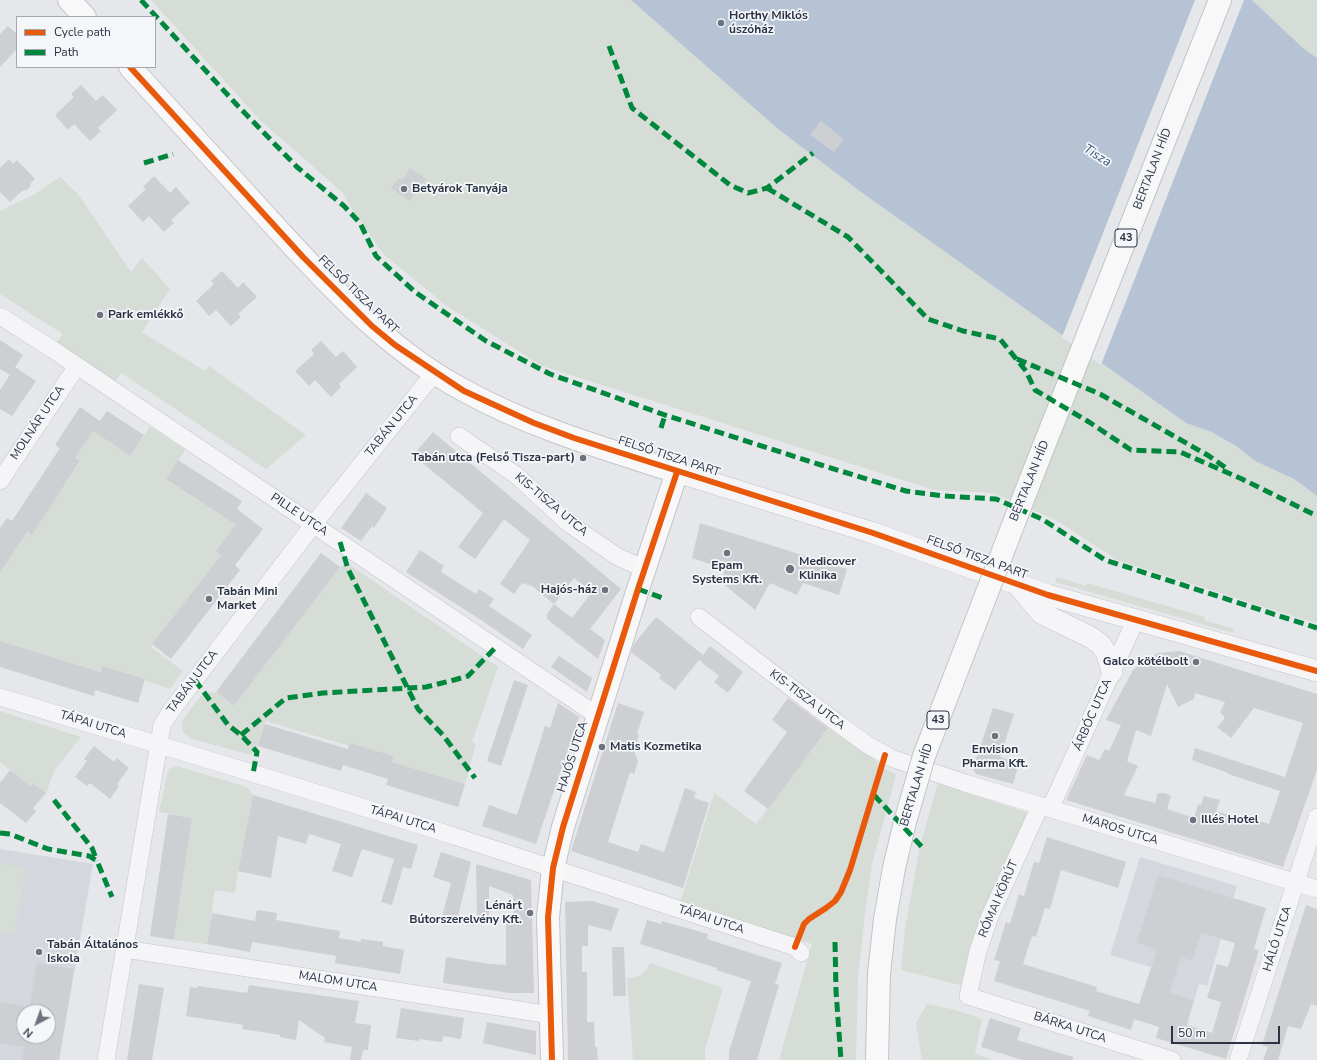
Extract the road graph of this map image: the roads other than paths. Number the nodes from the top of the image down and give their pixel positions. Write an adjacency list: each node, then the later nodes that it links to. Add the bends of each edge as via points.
1 (69, 0): 3 (main road)
2 (1220, 0): 33 (main road, BERTALAN HÍD / 43, bridge, via 924,756 905,822 885,919)
3 (84, 16)
4 (131, 68): 7 (main road, FELSŐ TISZA PART, via 303,258 338,293 395,345)
5 (0, 316): 6 (street, PILLE UTCA)
6 (77, 366): 10 (street, MOLNÁR UTCA); 11 (street, PILLE UTCA)
7 (435, 372): 9 (main road, FELSŐ TISZA PART, via 464,391 534,423); 11 (street, TABÁN UTCA)
8 (459, 436): 12 (street, KIS-TISZA UTCA, via 516,475 568,523 618,557)
9 (677, 472): 12 (main road, HAJÓS UTCA); 13 (street, FELSŐ TISZA PART, via 873,533)
10 (0, 481)
11 (313, 525): 19 (street, PILLE UTCA); 20 (street, TABÁN UTCA, via 171,711 162,725)
12 (645, 569): 19 (main road, HAJÓS UTCA)
13 (1016, 584): 15 (street, FELSŐ TISZA PART); 17 (street, via 1041,613 1101,645 1107,654)
14 (699, 617): 21 (street, KIS-TISZA UTCA, via 868,745 891,758)
15 (1135, 620): 16 (street, FELSŐ TISZA PART); 17 (street, ÁRBÓC UTCA)
16 (1317, 671)
17 (1112, 672): 22 (street, ÁRBÓC UTCA)
18 (0, 697): 20 (street, TÁPAI UTCA)
19 (598, 716): 24 (main road, HAJÓS UTCA, via 563,827)
20 (158, 744): 24 (street, TÁPAI UTCA); 27 (street, TABÁN UTCA)
21 (923, 770): 22 (street, MAROS UTCA)
22 (1045, 807): 25 (street, MAROS UTCA); 29 (street, RÓMAI KÖRÚT, via 990,916 978,951)
23 (1317, 817): 25 (street, HÁLÓ UTCA)
24 (553, 868): 28 (street, TÁPAI UTCA, via 795,946); 30 (main road, HAJÓS UTCA, via 548,918)
25 (1296, 883): 26 (street, MAROS UTCA); 35 (street, HÁLÓ UTCA)
26 (1317, 889)
27 (125, 949): 30 (street, MALOM UTCA); 31 (street, TABÁN UTCA)
28 (801, 953)
29 (968, 996): 34 (street, BÁRKA UTCA)
30 (551, 1015): 32 (main road, HAJÓS UTCA)
31 (106, 1060)
32 (552, 1060)
33 (877, 1060)
34 (1172, 1060)
35 (1238, 1060)

